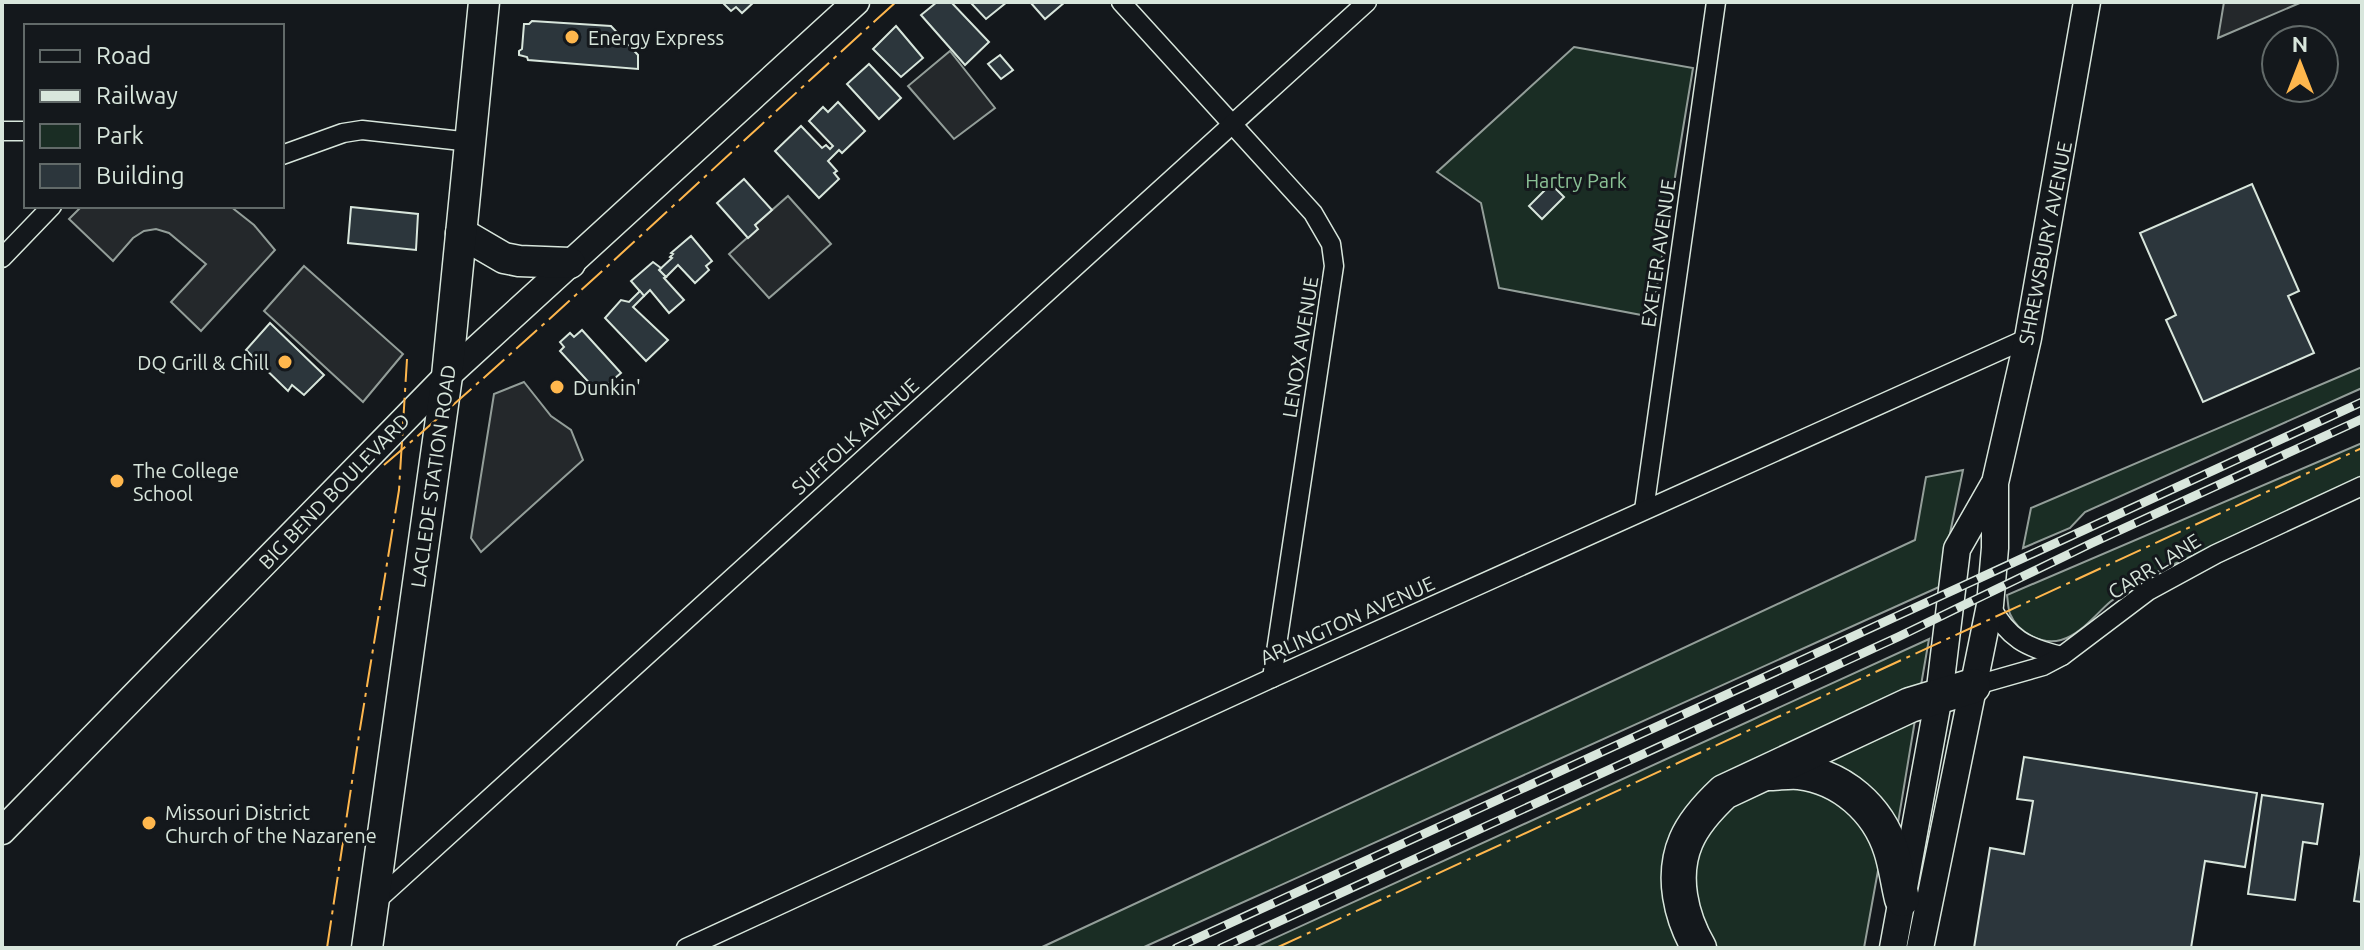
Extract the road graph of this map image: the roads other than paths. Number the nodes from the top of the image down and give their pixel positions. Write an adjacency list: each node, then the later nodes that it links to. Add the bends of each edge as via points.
1 (484, 2): 10 (main road, LACLEDE STATION ROAD)
2 (856, 2): 15 (main road, BIG BEND BOULEVARD)
3 (1121, 2): 7 (street, LENOX AVENUE)
4 (1367, 2): 7 (street, SUFFOLK AVENUE)
5 (1716, 2): 20 (street, EXETER AVENUE)
6 (2087, 2): 16 (main road, SHREWSBURY AVENUE)
7 (1233, 123): 23 (street, LENOX AVENUE, via 1313,213 1331,244 1334,266); 29 (street, SUFFOLK AVENUE)
8 (2, 131): 9 (street)
9 (24, 131)
10 (471, 142): 11 (street, via 362,130); 13 (main road, LACLEDE STATION ROAD)
11 (284, 154)
12 (50, 208): 14 (street)
13 (461, 233): 15 (main road, via 504,258); 17 (main road, LACLEDE STATION ROAD)
14 (2, 258)
15 (570, 263): 17 (main road, BIG BEND BOULEVARD)
16 (2028, 338): 18 (main road, SHREWSBURY AVENUE); 20 (street, ARLINGTON AVENUE)
17 (447, 376): 27 (main road, BIG BEND BOULEVARD); 29 (main road, LACLEDE STATION ROAD)
18 (1995, 483): 21 (main road, SHREWSBURY AVENUE); 25 (main road, SHREWSBURY AVENUE, via 1957,549)
19 (2362, 486): 22 (street, CARR LANE, via 2148,591)
20 (1644, 510): 23 (street, ARLINGTON AVENUE)
21 (1990, 605): 22 (street, via 2021,643); 24 (main road, SHREWSBURY AVENUE)
22 (2062, 656): 24 (street, CARR LANE)
23 (1272, 678): 31 (street, ARLINGTON AVENUE)
24 (1973, 686): 25 (highway); 34 (main road, SHREWSBURY AVENUE)
25 (1939, 696): 26 (highway); 28 (main road, SHREWSBURY AVENUE)
26 (1763, 773): 28 (highway, via 1800,772 1829,780 1857,797 1878,822 1890,848); 32 (highway, via 1724,792 1686,842 1679,874 1682,911)
27 (2, 831)
28 (1902, 899): 33 (main road, SHREWSBURY AVENUE)
29 (374, 904): 30 (main road, LACLEDE STATION ROAD)
30 (367, 948)
31 (686, 948)
32 (1699, 948)
33 (1893, 948)
34 (1920, 948)

